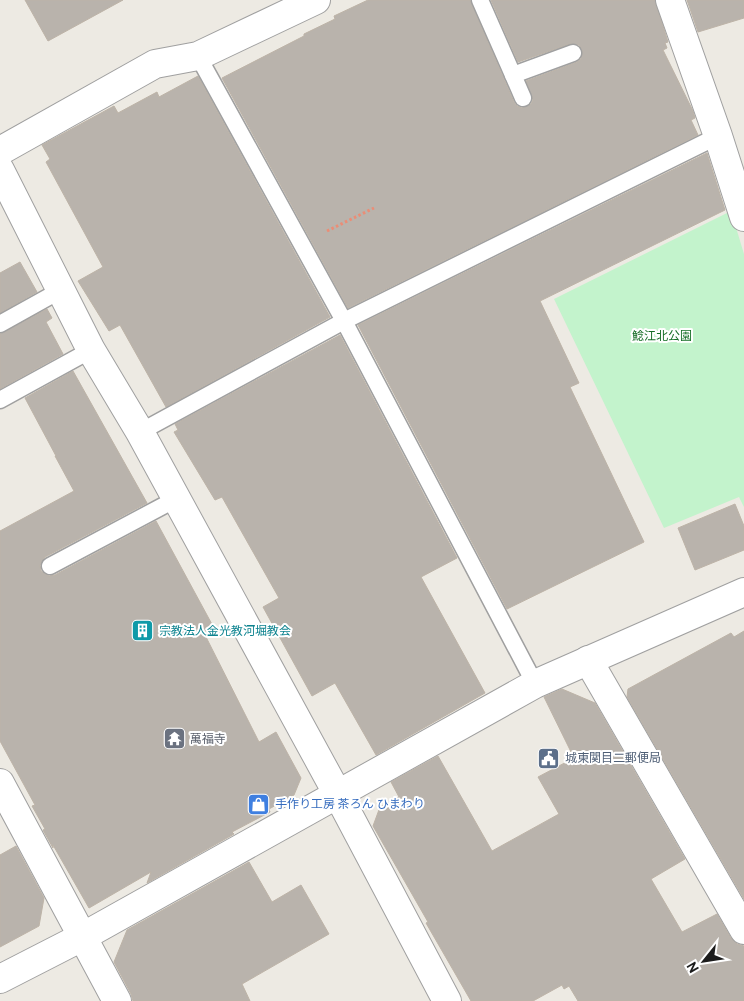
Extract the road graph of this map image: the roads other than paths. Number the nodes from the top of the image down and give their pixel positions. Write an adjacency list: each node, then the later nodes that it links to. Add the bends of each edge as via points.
1 (316, 0): 5 (street)
2 (480, 0): 6 (lane)
3 (670, 0): 8 (street)
4 (572, 52): 6 (lane)
5 (198, 56): 9 (street, via 155,64); 14 (lane)
6 (513, 75): 7 (lane)
7 (523, 98)
8 (718, 136): 10 (street); 14 (lane)
9 (0, 151)
10 (736, 165): 12 (street)
11 (0, 170): 13 (street)
12 (744, 217)
13 (61, 290): 15 (lane); 16 (street)
14 (344, 321): 18 (lane); 23 (lane)
15 (0, 324)
16 (91, 350): 17 (lane); 18 (street)
17 (0, 400)
18 (140, 432): 19 (street)
19 (176, 499): 20 (lane); 25 (street)
20 (50, 566)
21 (744, 592): 22 (street)
22 (588, 660): 23 (street); 26 (street)
23 (535, 684): 25 (street)
24 (0, 783): 27 (street)
25 (337, 793): 27 (street); 30 (street)
26 (744, 930)
27 (82, 937): 28 (street); 29 (street)
28 (0, 979)
29 (117, 1001)
30 (447, 1001)

